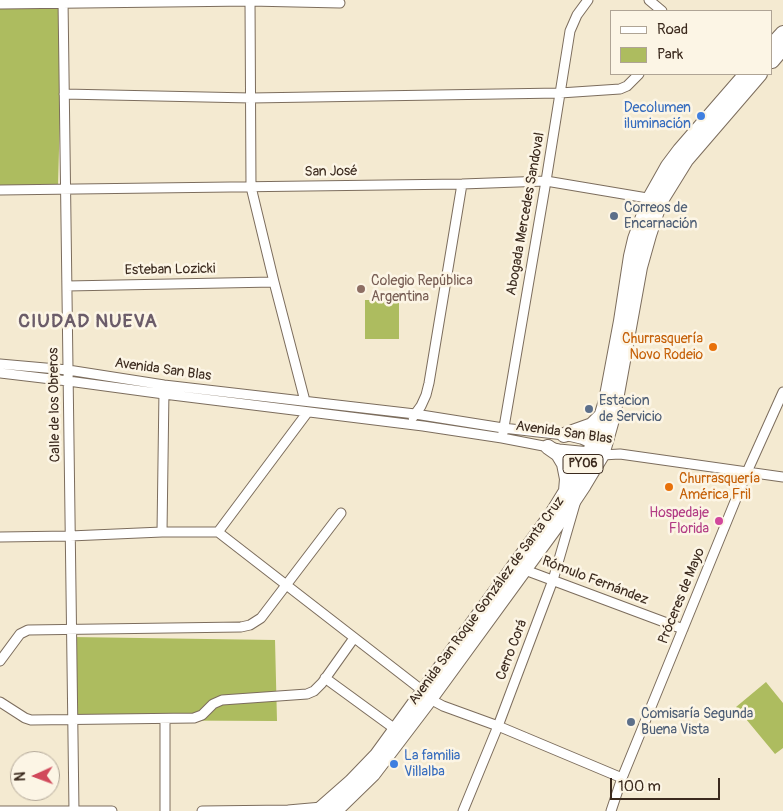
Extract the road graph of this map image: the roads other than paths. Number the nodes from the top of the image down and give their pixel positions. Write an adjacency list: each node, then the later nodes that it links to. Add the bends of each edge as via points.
1 (588, 0): 15 (street, Abogada Mercedes Sandoval, via 576,14 570,31)
2 (648, 0): 8 (street)
3 (158, 1): 4 (street); 5 (street)
4 (250, 1): 7 (street); 17 (street)
5 (63, 2): 6 (street); 16 (street, Calle de los Obreros)
6 (0, 4)
7 (340, 4)
8 (661, 10)
9 (783, 33): 10 (highway)
10 (773, 44)
11 (783, 48): 12 (highway)
12 (773, 60)
13 (638, 75): 15 (street, via 620,89)
14 (744, 78): 23 (highway, Avenida San Roque González de Santa Cruz / PY06)
15 (560, 93): 17 (street); 18 (street, Abogada Mercedes Sandoval)
16 (64, 94): 17 (street); 21 (street, Calle de los Obreros)
17 (251, 98): 20 (street)
18 (546, 182): 19 (street, San José); 23 (street, San José); 37 (street, Abogada Mercedes Sandoval)
19 (462, 184): 20 (street, San José); 34 (street, via 429,383)
20 (251, 187): 21 (street, San José); 24 (street)
21 (66, 189): 22 (street, San José); 25 (street, Calle de los Obreros)
22 (0, 190)
23 (655, 200): 35 (highway, Avenida San Roque González de Santa Cruz / PY06, via 635,239); 40 (highway, Avenida San Roque González de Santa Cruz / PY06, via 636,284 617,397)
24 (274, 282): 25 (street, Esteban Lozicki); 32 (street)
25 (67, 286): 27 (street, Calle de los Obreros)
26 (0, 364): 27 (street, Avenida San Blas)
27 (68, 370): 29 (street, Calle de los Obreros); 30 (street, Avenida San Blas)
28 (0, 374): 29 (street, Avenida San Blas)
29 (68, 381): 30 (street, Avenida San Blas); 47 (street, Calle de los Obreros)
30 (164, 390): 32 (street, Avenida San Blas); 33 (street, Avenida San Blas); 45 (street)
31 (783, 392): 41 (street, Próceres de Mayo)
32 (306, 401): 34 (street, Avenida San Blas)
33 (307, 413): 36 (street, Avenida San Blas); 46 (street)
34 (415, 414): 36 (street); 37 (street, Avenida San Blas)
35 (602, 416): 38 (highway, via 592,424); 40 (highway, Avenida San Roque González de Santa Cruz / PY06)
36 (406, 425): 37 (street, Avenida San Blas)
37 (503, 433): 38 (street, Avenida San Blas); 39 (street, Avenida San Blas)
38 (564, 435): 40 (street, Avenida San Blas, via 581,439)
39 (548, 447): 40 (street, Avenida San Blas); 43 (highway, via 564,464)
40 (597, 450): 41 (street, Avenida San Blas); 43 (highway, Avenida San Roque González de Santa Cruz / PY06)
41 (747, 472): 42 (street, Avenida San Blas); 52 (street, Próceres de Mayo)
42 (783, 476)
43 (572, 494): 49 (highway, Avenida San Roque González de Santa Cruz / PY06); 50 (street, Cerro Corá); 57 (highway, Avenida San Roque González de Santa Cruz / PY06, via 522,555)
44 (341, 513): 51 (street)
45 (162, 532): 46 (street); 47 (street)
46 (218, 532): 51 (street)
47 (70, 536): 48 (street); 53 (street, Calle de los Obreros)
48 (0, 537)
49 (525, 570): 50 (street, Rómulo Fernández); 57 (highway, Avenida San Roque González de Santa Cruz / PY06)
50 (553, 580): 52 (street, Rómulo Fernández); 61 (street, Cerro Corá)
51 (286, 585): 53 (street, via 261,618 240,627); 54 (street)
52 (683, 629): 63 (street, Próceres de Mayo)
53 (71, 630): 55 (street, via 28,630 20,634); 60 (street, Calle de los Obreros)
54 (354, 638): 56 (street); 57 (street)
55 (0, 661)
56 (325, 678): 59 (street, via 307,694 222,700 194,718); 62 (street)
57 (427, 695): 61 (street, via 442,706); 62 (highway, Avenida San Roque González de Santa Cruz / PY06); 64 (highway, Avenida San Roque González de Santa Cruz / PY06, via 373,774)
58 (0, 702): 60 (street, via 31,720)
59 (165, 719): 60 (street); 69 (street)
60 (72, 720): 65 (street, Calle de los Obreros)
61 (498, 726): 63 (street); 72 (street, Cerro Corá)
62 (395, 729): 66 (highway, Avenida San Roque González de Santa Cruz / PY06, via 376,755)
63 (622, 778): 73 (street, Próceres de Mayo)
64 (352, 794): 66 (highway, Avenida San Roque González de Santa Cruz / PY06); 71 (highway)
65 (74, 810): 67 (street); 68 (street)
66 (325, 810): 70 (street)
67 (0, 811)
68 (112, 811)
69 (165, 811)
70 (202, 811)
71 (344, 811)
72 (463, 811)
73 (611, 811)

